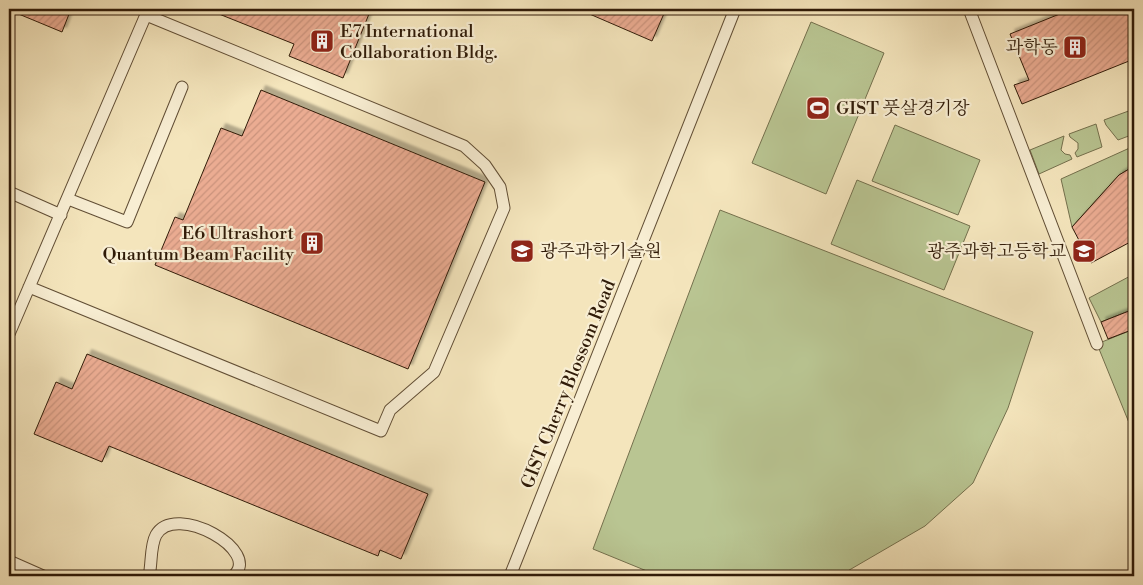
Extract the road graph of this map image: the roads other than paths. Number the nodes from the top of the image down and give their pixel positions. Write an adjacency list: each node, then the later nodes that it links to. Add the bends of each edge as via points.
1 (735, 9): 15 (lane, GIST Cherry Blossom Road)
2 (969, 9): 10 (lane)
3 (148, 12): 6 (lane); 8 (lane, via 464,146 485,166 500,187 504,208 434,372 390,410 381,431)
4 (182, 87): 6 (lane, via 127,222)
5 (9, 192): 7 (lane)
6 (68, 198): 7 (lane)
7 (61, 215): 8 (lane)
8 (29, 287): 9 (lane)
9 (9, 334)
10 (1098, 344)
11 (9, 561): 12 (lane)
12 (43, 576)
13 (149, 576): 14 (lane, via 156,535 174,523 203,529 226,541 239,559)
14 (233, 576)
15 (510, 576)

